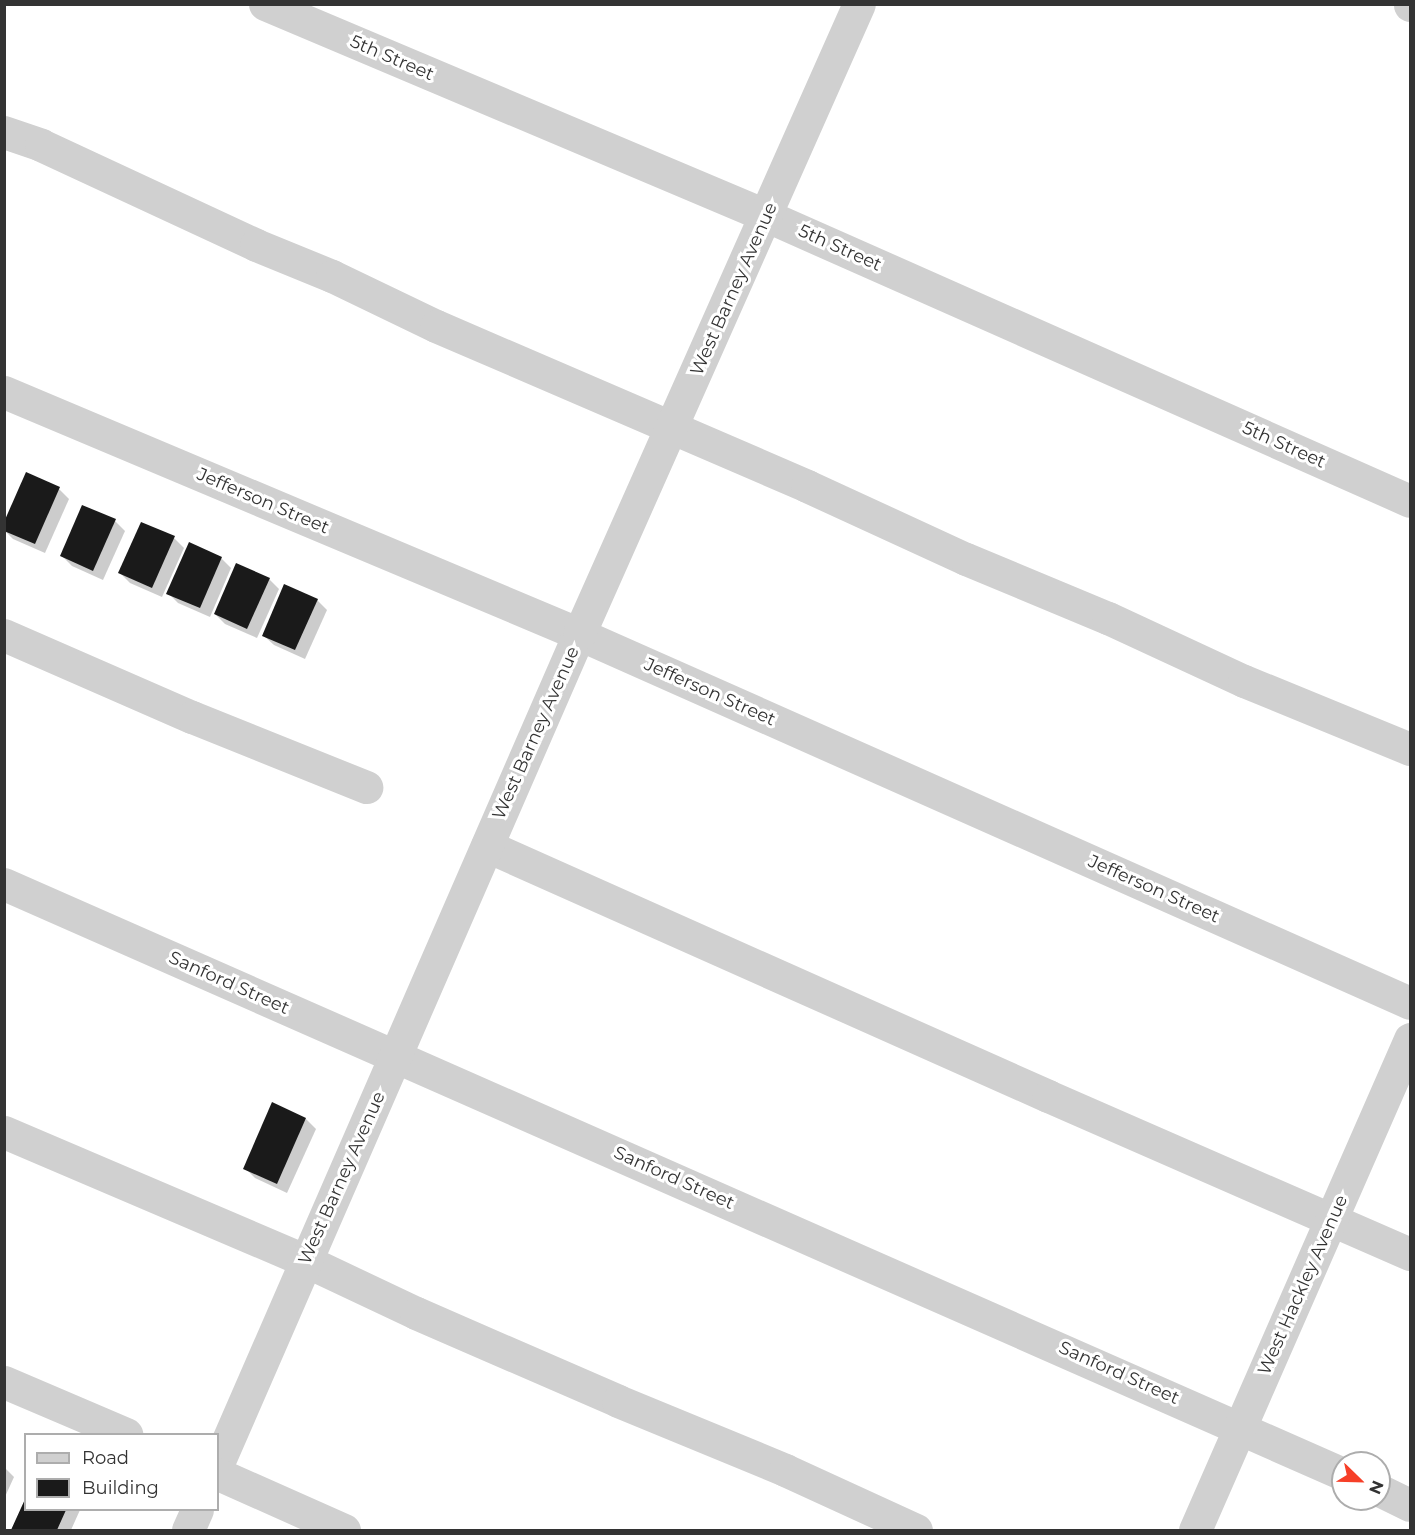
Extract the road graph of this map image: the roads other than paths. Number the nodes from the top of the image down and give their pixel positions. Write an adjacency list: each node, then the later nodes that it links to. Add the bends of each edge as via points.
1 (265, 4): 4 (street, 5th Street)
2 (854, 6): 4 (street, West Barney Avenue)
3 (4, 132): 6 (street)
4 (767, 216): 6 (street, West Barney Avenue); 7 (street, 5th Street)
5 (4, 392): 9 (street, Jefferson Street)
6 (672, 428): 9 (street, West Barney Avenue); 10 (street, via 1244,681)
7 (1410, 501)
8 (4, 634): 11 (street, via 192,717)
9 (579, 634): 12 (street, West Barney Avenue); 14 (street, Jefferson Street)
10 (1410, 749)
11 (366, 787)
12 (487, 846): 16 (street, West Barney Avenue); 18 (street)
13 (4, 884): 16 (street, Sanford Street)
14 (1410, 1003)
15 (1410, 1039): 18 (street, West Hackley Avenue)
16 (395, 1056): 20 (street, West Barney Avenue); 22 (street, Sanford Street)
17 (4, 1132): 20 (street)
18 (1332, 1219): 19 (street); 22 (street, West Hackley Avenue)
19 (1410, 1254)
20 (306, 1261): 24 (street, West Barney Avenue); 32 (street, via 416,1313)
21 (4, 1382): 23 (street)
22 (1241, 1427): 25 (street, Sanford Street); 33 (street, West Hackley Avenue)
23 (124, 1433)
24 (219, 1462)
25 (1331, 1468)
26 (219, 1474): 31 (street)
27 (1391, 1496): 28 (street)
28 (1410, 1505)
29 (196, 1511): 30 (street)
30 (188, 1530)
31 (344, 1530)
32 (916, 1530)
33 (1195, 1530)

